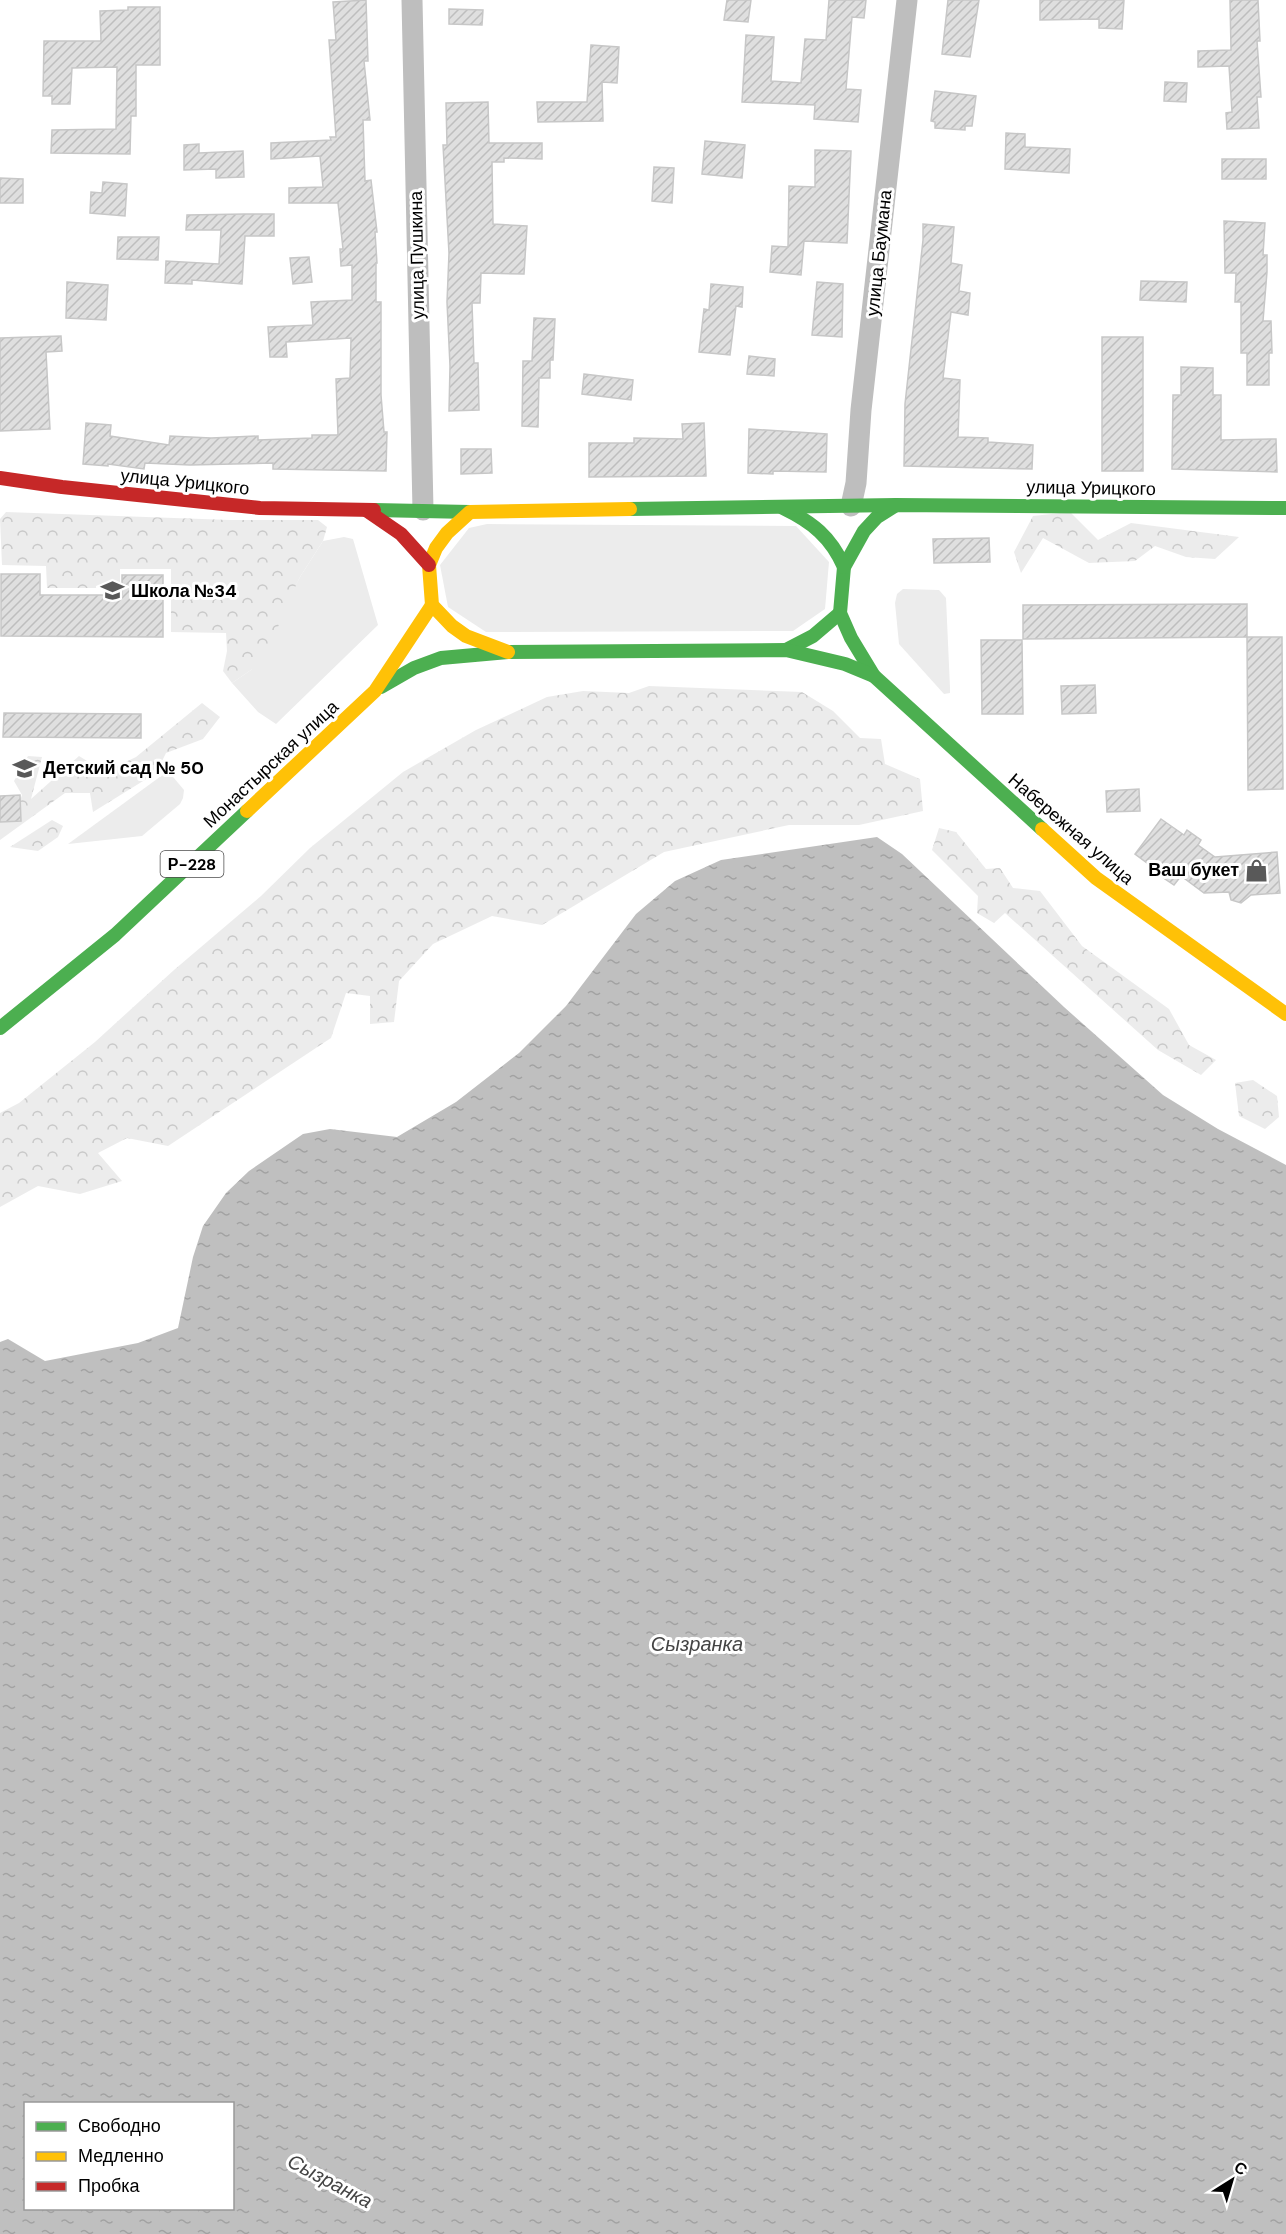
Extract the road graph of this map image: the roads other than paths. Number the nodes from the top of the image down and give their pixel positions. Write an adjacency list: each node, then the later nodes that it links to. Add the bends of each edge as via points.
1 (412, 0): 9 (street, улица Пушкина)
2 (907, 0): 5 (street, улица Баумана)
3 (0, 478): 8 (main road, улица Урицкого, via 249,507)
4 (896, 505): 5 (main road, улица Урицкого); 7 (main road, улица Урицкого); 12 (main road, via 864,531)
5 (851, 506): 6 (main road, улица Урицкого)
6 (783, 508): 10 (main road); 12 (main road, via 828,537)
7 (1286, 508)
8 (366, 510): 9 (main road, улица Урицкого); 11 (main road, via 405,536)
9 (423, 510): 10 (main road, улица Урицкого)
10 (470, 512): 11 (main road, via 447,533)
11 (429, 565): 13 (main road)
12 (844, 567): 14 (main road)
13 (432, 605): 16 (main road, via 466,636); 18 (main road)
14 (840, 612): 15 (main road, via 813,636); 17 (main road)
15 (786, 650): 16 (main road); 17 (main road, via 844,664)
16 (508, 652): 18 (main road, Р-228, via 441,658 414,668)
17 (874, 676): 19 (main road, Набережная улица, via 1096,878)
18 (375, 691): 20 (main road, Монастырская улица / Р-228, via 115,935)
19 (1286, 1014)
20 (0, 1028)

